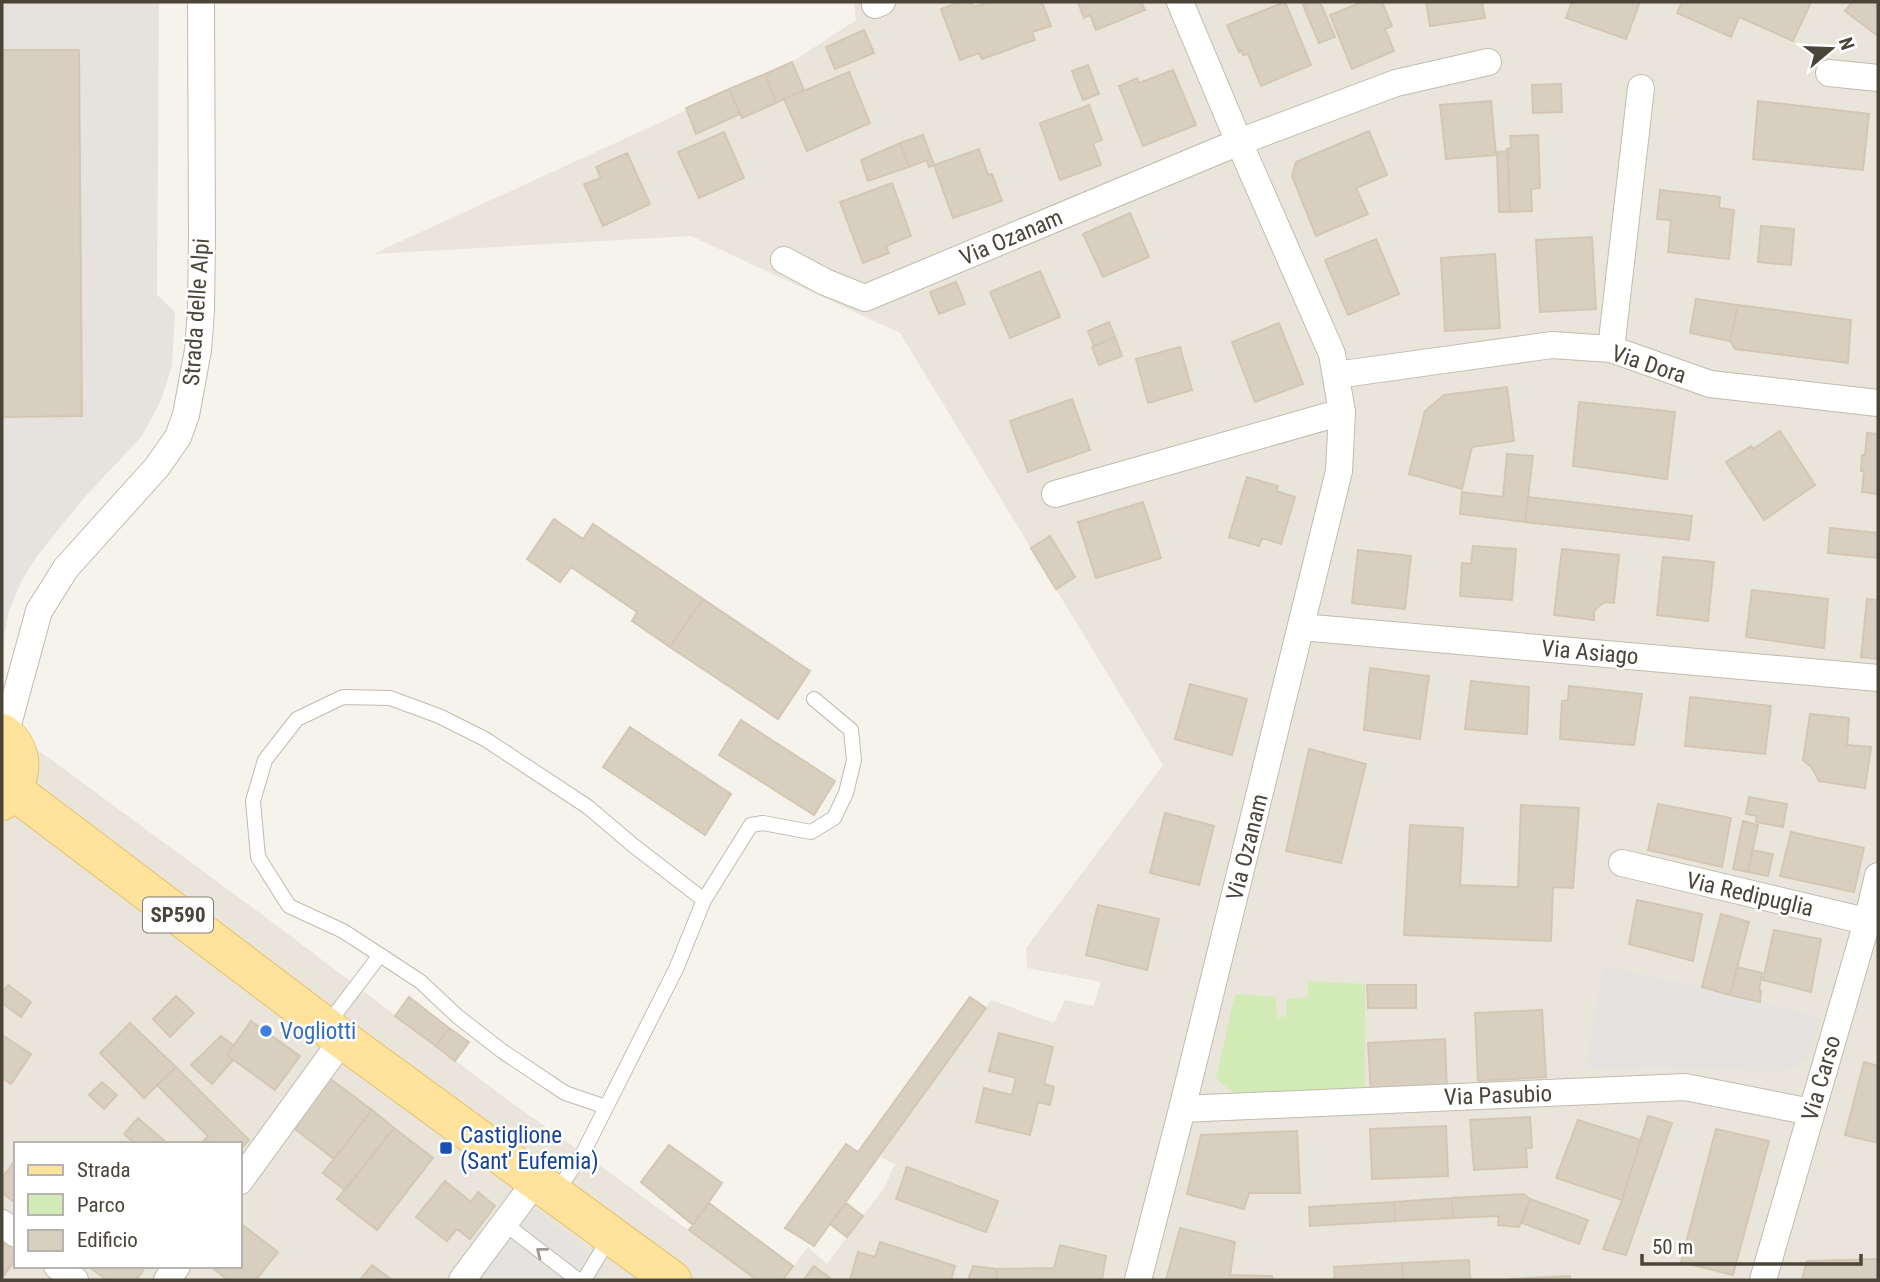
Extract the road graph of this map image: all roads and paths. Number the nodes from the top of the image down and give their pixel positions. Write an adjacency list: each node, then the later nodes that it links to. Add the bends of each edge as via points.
1 (201, 2): 17 (street, Strada delle Alpi, via 201,310 187,415 157,467 66,568 39,611)
2 (1180, 2): 7 (street, Via Ozanam)
3 (1488, 62): 7 (street, Via Ozanam, via 1396,83)
4 (1829, 73): 5 (street)
5 (1878, 78)
6 (1641, 88): 9 (street)
7 (1239, 142): 8 (street, Via Ozanam, via 865,298); 10 (street, Via Ozanam, via 1332,354)
8 (784, 260)
9 (1611, 349): 10 (street, Via Dora, via 1552,345); 11 (street, Via Dora, via 1710,384)
10 (1336, 375): 12 (street, Via Ozanam)
11 (1878, 403)
12 (1342, 412): 13 (street); 14 (street, Via Ozanam, via 1339,471)
13 (1055, 494)
14 (1301, 626): 15 (street, Via Asiago); 26 (street, Via Ozanam)
15 (1878, 678)
16 (814, 699): 21 (lane, via 851,730 854,760 834,818 811,832 751,825)
17 (4, 734): 18 (main road, SP590, via 17,752 20,772)
18 (7, 796): 24 (main road, SP590)
19 (1622, 863): 22 (street, Via Redipuglia)
20 (1878, 876): 22 (street, Via Carso)
21 (704, 900): 23 (lane, via 588,807 485,739 390,698 343,697 297,719 265,760 253,801 258,857 289,906 343,931); 25 (lane, via 676,969)
22 (1873, 923): 27 (street, Via Carso)
23 (380, 955): 24 (lane); 25 (lane, via 421,982 502,1051 565,1093)
24 (334, 1033): 28 (street); 29 (main road, SP590)
25 (606, 1107): 29 (lane, via 583,1153)
26 (1182, 1109): 27 (street, Via Pasubio, via 1685,1087); 38 (street, Via Ozanam)
27 (1811, 1112): 39 (street, Via Carso)
28 (242, 1178)
29 (545, 1188): 30 (street); 31 (main road, SP590)
30 (504, 1223): 34 (street); 35 (lane, one-way to 30)
31 (610, 1236): 36 (lane); 37 (main road, SP590)
32 (60, 1268): 33 (street)
33 (75, 1280)
34 (461, 1280)
35 (578, 1280)
36 (584, 1280)
37 (672, 1280)
38 (1138, 1280)
39 (1763, 1280)

